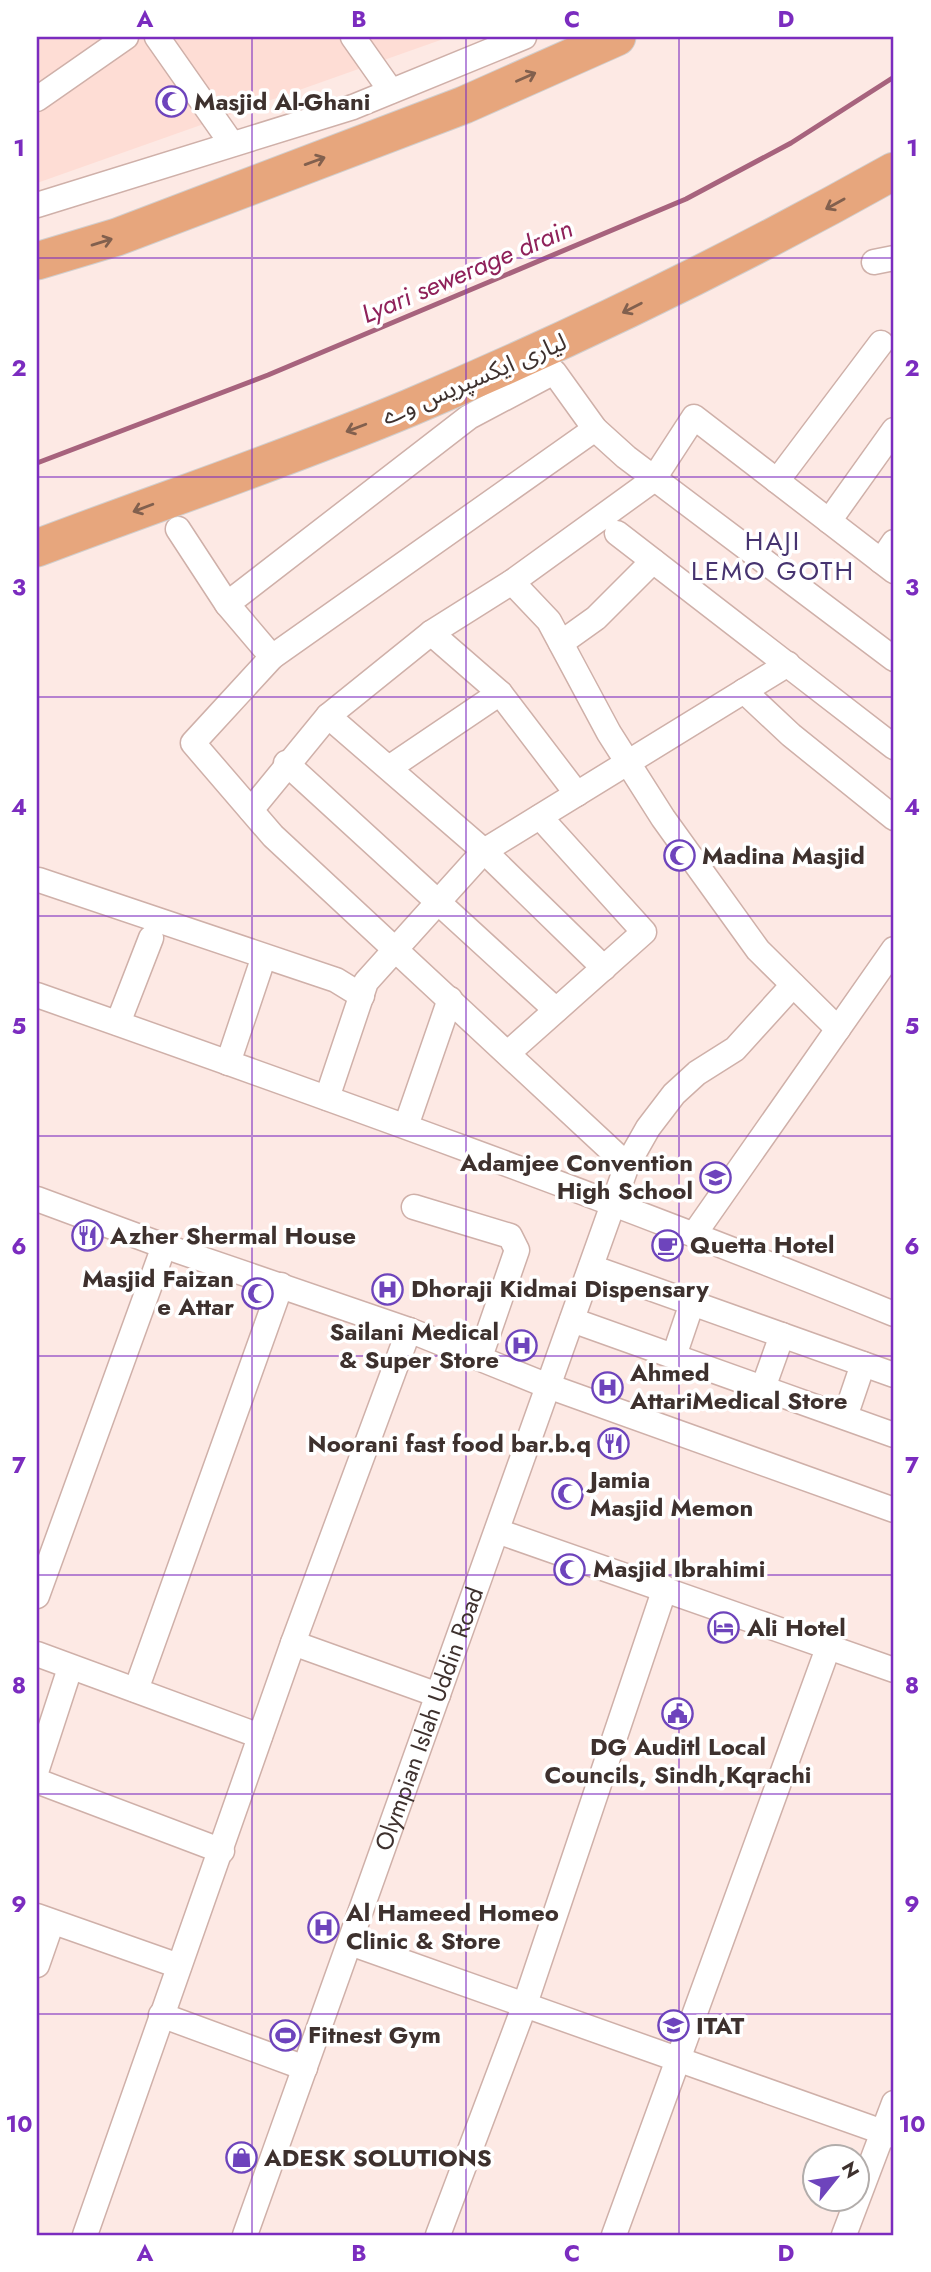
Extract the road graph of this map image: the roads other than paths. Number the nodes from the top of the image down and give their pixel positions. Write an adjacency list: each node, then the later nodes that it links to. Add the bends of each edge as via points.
1 (126, 37): 7 (street)
2 (157, 37): 8 (street)
3 (353, 37): 6 (street)
4 (524, 37): 6 (street)
5 (617, 37): 11 (highway, one-way to 5, via 117,237 464,105)
6 (391, 91): 8 (street)
7 (37, 99)
8 (232, 144): 10 (street)
9 (894, 171): 20 (highway, لیاری ایکسپریس وے, one-way to 20, via 581,334 406,409)
10 (37, 205)
11 (37, 261)
12 (881, 343): 16 (street)
13 (595, 429): 15 (street); 24 (street, via 554,372 469,417); 28 (street)
14 (894, 430): 17 (street)
15 (653, 480): 16 (street, via 694,417); 23 (street); 27 (street)
16 (777, 481): 17 (street)
17 (829, 521): 21 (street)
18 (178, 529): 24 (street)
19 (617, 533): 22 (street)
20 (37, 548)
21 (890, 558)
22 (653, 561): 26 (street, via 596,618); 29 (street)
23 (512, 582): 25 (street); 26 (street, via 549,621)
24 (227, 604): 28 (street)
25 (432, 633): 31 (street); 32 (street)
26 (561, 643): 35 (street)
27 (891, 649)
28 (272, 657): 38 (street, via 193,743)
29 (788, 664): 30 (street); 33 (street)
30 (744, 691): 35 (street); 40 (street)
31 (500, 693): 36 (street); 37 (street)
32 (328, 716): 34 (street); 36 (street)
33 (894, 747)
34 (286, 763): 38 (street); 43 (street)
35 (628, 763): 37 (street); 49 (street, via 758,950)
36 (389, 768): 41 (street)
37 (577, 794): 39 (street)
38 (251, 810): 45 (street, via 272,836)
39 (540, 817): 41 (street); 48 (street, via 644,932)
40 (894, 818)
41 (484, 851): 43 (street); 48 (street)
42 (39, 880): 51 (street, via 336,980)
43 (438, 901): 45 (street); 53 (street)
44 (151, 938): 54 (street)
45 (396, 948): 51 (street, via 366,982); 52 (street)
46 (894, 949): 55 (street)
47 (263, 959): 57 (street)
48 (604, 968): 53 (street)
49 (793, 985): 55 (street); 60 (street, Olympian Islah Uddin Road, via 735,1049 696,1073 674,1094)
50 (37, 995): 54 (street)
51 (362, 996): 58 (street)
52 (450, 999): 56 (street); 59 (street)
53 (556, 1010): 56 (street)
54 (118, 1023): 57 (street)
55 (838, 1029): 64 (street)
56 (508, 1053): 60 (street)
57 (228, 1063): 58 (street)
58 (327, 1098): 59 (street)
59 (406, 1126): 61 (street)
60 (627, 1165): 61 (street, Olympian Islah Uddin Road)
61 (614, 1203): 64 (street); 66 (street, Olympian Islah Uddin Road)
62 (39, 1207): 65 (street)
63 (414, 1207): 74 (street, via 510,1236 515,1243 517,1250)
64 (695, 1233): 69 (street)
65 (164, 1246): 67 (street); 84 (street)
66 (591, 1267): 68 (street); 70 (street, Olympian Islah Uddin Road)
67 (281, 1285): 71 (street); 90 (street)
68 (692, 1303): 72 (street); 73 (street)
69 (894, 1314)
70 (572, 1320): 73 (street); 77 (street, Olympian Islah Uddin Road)
71 (410, 1330): 74 (street); 85 (street)
72 (782, 1335): 75 (street); 78 (street)
73 (674, 1356): 78 (street)
74 (480, 1357): 77 (street)
75 (863, 1364): 76 (street); 79 (street)
76 (894, 1375)
77 (548, 1385): 81 (street); 82 (street, Olympian Islah Uddin Road)
78 (763, 1388): 79 (street)
79 (845, 1417): 80 (street)
80 (894, 1435)
81 (894, 1510)
82 (496, 1531): 83 (street); 91 (street, Olympian Islah Uddin Road)
83 (665, 1588): 86 (street); 100 (street)
84 (37, 1596)
85 (293, 1643): 91 (street); 92 (street)
86 (828, 1647): 89 (street); 102 (street)
87 (37, 1654): 88 (street)
88 (70, 1668): 90 (street); 93 (street)
89 (894, 1670)
90 (136, 1690): 92 (street)
91 (438, 1695): 97 (street, Olympian Islah Uddin Road)
92 (260, 1736): 95 (street)
93 (37, 1769)
94 (37, 1781): 95 (street)
95 (222, 1850): 99 (street)
96 (44, 1919): 98 (street); 99 (street)
97 (350, 1943): 100 (street); 103 (street, Olympian Islah Uddin Road)
98 (37, 1965)
99 (179, 1966): 101 (street)
100 (524, 2007): 102 (street); 108 (street)
101 (162, 2015): 103 (street); 106 (street)
102 (678, 2060): 105 (street); 109 (street)
103 (305, 2068): 107 (street, Olympian Islah Uddin Road)
104 (894, 2102): 105 (street)
105 (889, 2135): 110 (street)
106 (85, 2235)
107 (245, 2235)
108 (438, 2235)
109 (614, 2235)
110 (844, 2235)

